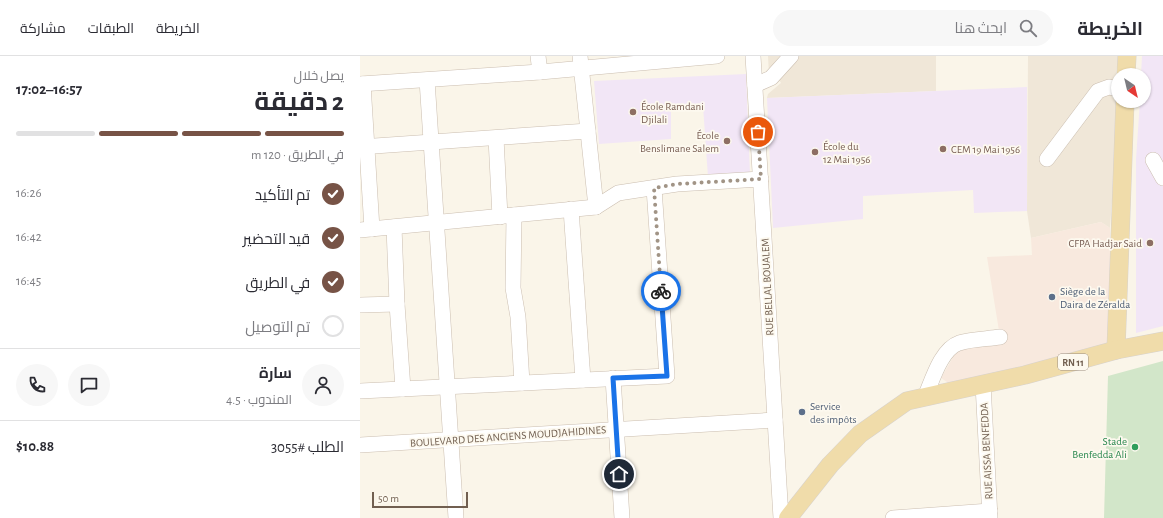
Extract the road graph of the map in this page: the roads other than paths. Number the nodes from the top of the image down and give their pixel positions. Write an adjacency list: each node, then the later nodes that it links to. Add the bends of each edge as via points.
1 (538, 56): 8 (street)
2 (717, 56): 6 (street)
3 (753, 56): 11 (street, RUE BELLAL BOUALEM)
4 (791, 56): 11 (street, via 771,78)
5 (1127, 56): 7 (main road)
6 (581, 62): 8 (street); 14 (street)
7 (1126, 68)
8 (540, 72): 9 (street)
9 (427, 80): 10 (street); 16 (street)
10 (362, 84): 17 (street)
11 (755, 85): 21 (street, RUE BELLAL BOUALEM)
12 (1111, 88): 18 (street, via 1098,91)
13 (1125, 108): 33 (main road)
14 (588, 131): 15 (street); 23 (street)
15 (496, 138): 16 (street); 25 (street)
16 (431, 142): 17 (street); 26 (street)
17 (364, 146): 28 (street)
18 (1047, 158)
19 (1153, 160): 20 (street)
20 (1163, 178)
21 (761, 179): 22 (street, via 677,184); 42 (street, RUE BELLAL BOUALEM)
22 (654, 188): 23 (street, via 618,193); 34 (street, via 667,376)
23 (596, 207): 24 (street)
24 (571, 209): 25 (street); 35 (street)
25 (507, 216): 26 (street); 36 (street)
26 (437, 223): 27 (street); 38 (street)
27 (394, 227): 28 (street); 29 (street)
28 (366, 229)
29 (397, 304): 30 (street); 39 (street)
30 (360, 305)
31 (1000, 337): 41 (street, via 959,343 951,349 940,361)
32 (1163, 341): 33 (main road, RN 11)
33 (1116, 350): 37 (main road, RN 11)
34 (613, 378): 35 (street); 43 (street)
35 (583, 380): 36 (street)
36 (522, 383): 38 (street)
37 (983, 384): 41 (main road, RN 11); 46 (street, RUE AISSA BENFEDDA)
38 (448, 387): 39 (street); 44 (street)
39 (403, 389): 40 (street)
40 (360, 391)
41 (925, 397): 50 (main road, RN 11, via 907,401 860,434 830,465)
42 (775, 420): 43 (street, BOULEVARD DES ANCIENS MOUDJAHIDINES); 49 (street, RUE BELLAL BOUALEM)
43 (616, 430): 44 (street, BOULEVARD DES ANCIENS MOUDJAHIDINES); 48 (street)
44 (451, 440): 45 (street, BOULEVARD DES ANCIENS MOUDJAHIDINES); 47 (street)
45 (360, 445)
46 (990, 515): 51 (street)
47 (456, 518)
48 (622, 518)
49 (782, 518)
50 (788, 518)
51 (893, 518)

